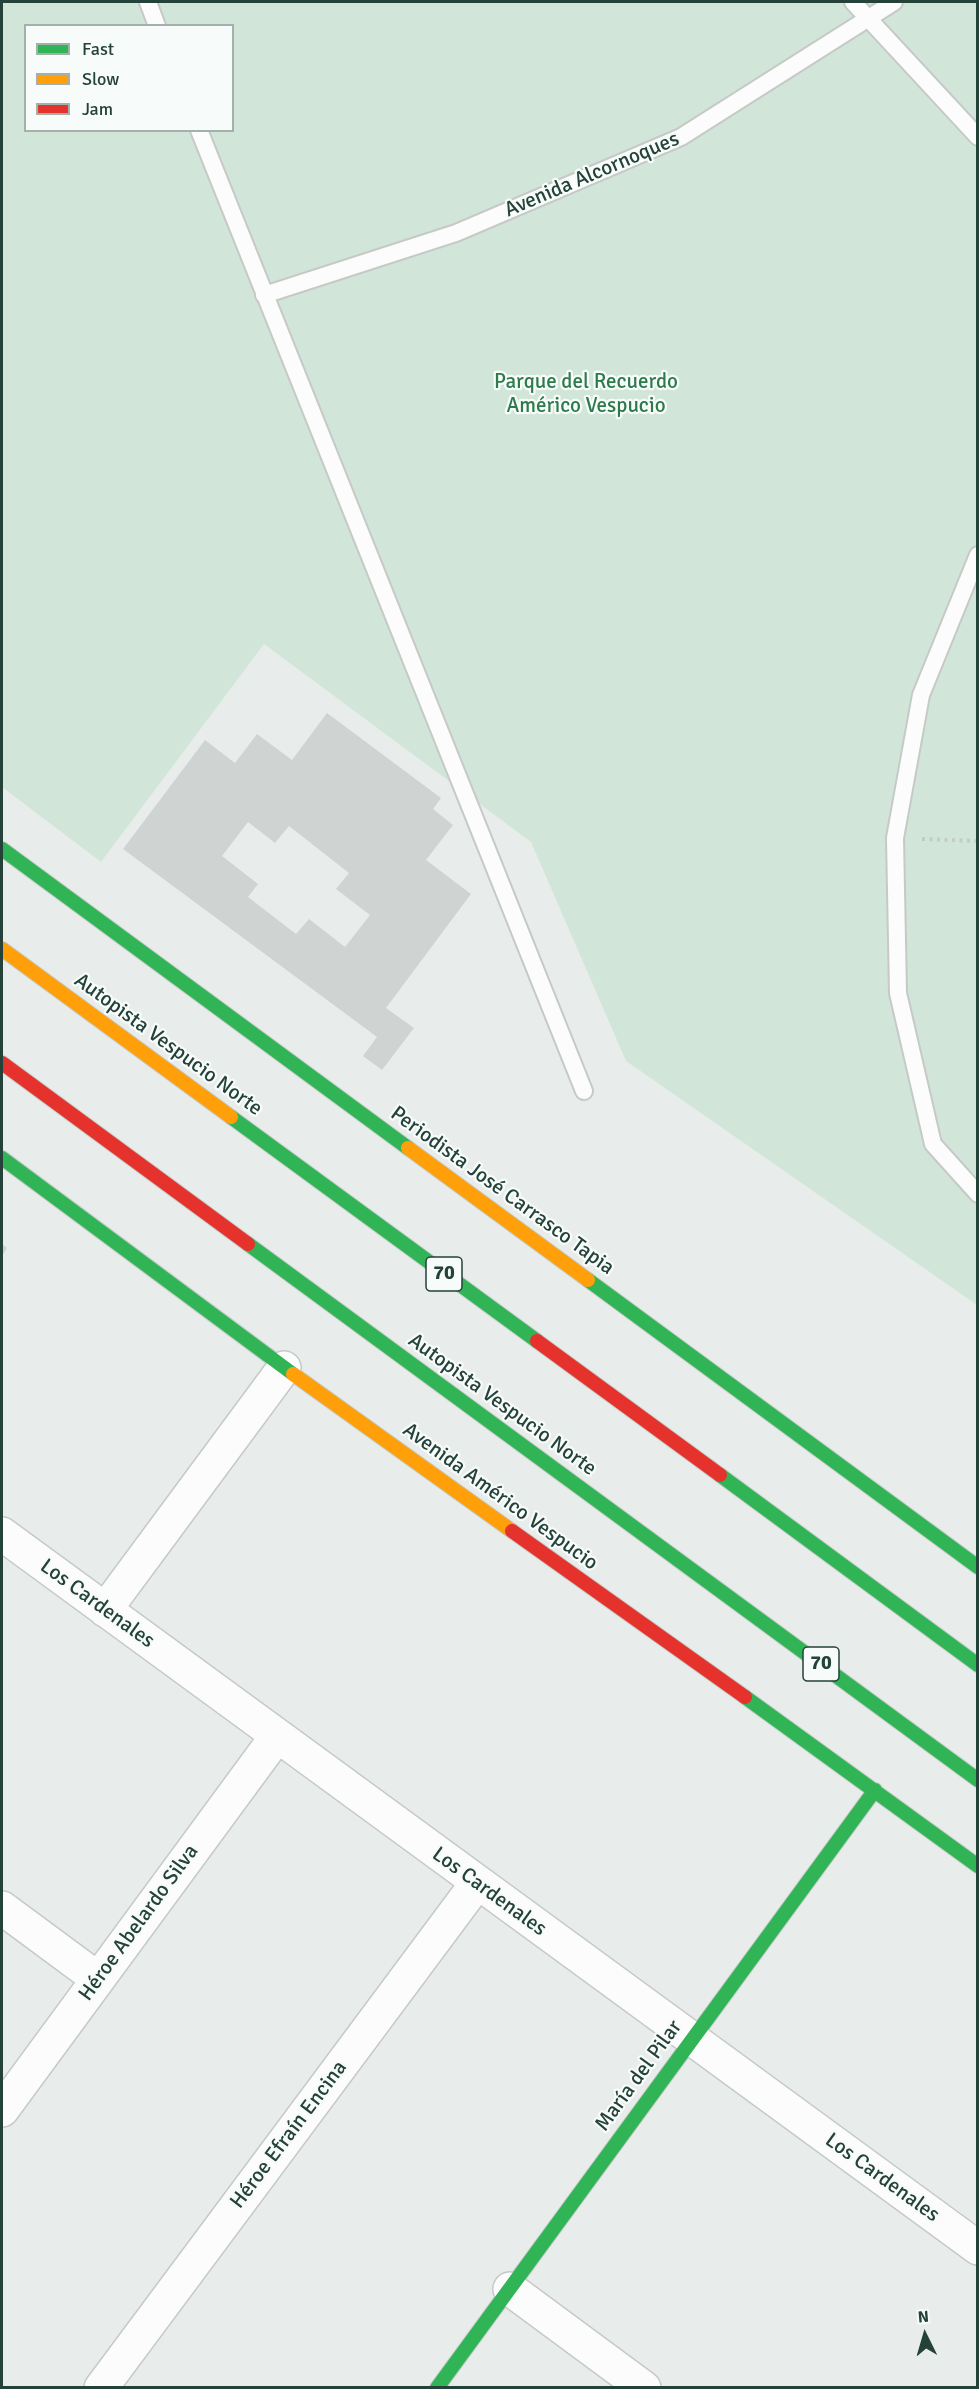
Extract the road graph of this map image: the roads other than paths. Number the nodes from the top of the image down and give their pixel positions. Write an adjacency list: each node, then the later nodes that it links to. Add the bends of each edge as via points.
1 (148, 2): 5 (lane)
2 (853, 2): 4 (lane)
3 (894, 2): 4 (lane, Avenida Alcornoques)
4 (868, 19): 7 (lane); 8 (lane, Avenida Alcornoques, via 681,137 456,233)
5 (156, 24)
6 (200, 132): 8 (lane)
7 (978, 137)
8 (264, 295): 15 (lane)
9 (978, 555): 17 (lane, via 921,694 895,838 898,993 933,1144)
10 (2, 849): 20 (main road, Periodista José Carrasco Tapia)
11 (2, 935): 13 (main road)
12 (2, 949): 13 (main road, Autopista Vespucio Norte / 70)
13 (42, 979): 22 (main road, Autopista Vespucio Norte / 70)
14 (2, 1063): 24 (main road, Autopista Vespucio Norte / 70)
15 (584, 1091)
16 (2, 1158): 18 (main road, Avenida Américo Vespucio)
17 (978, 1194)
18 (284, 1368): 21 (street); 25 (main road, Avenida Américo Vespucio)
19 (2, 1534): 21 (street, Los Cardenales)
20 (978, 1567)
21 (105, 1611): 23 (street, Los Cardenales)
22 (978, 1665)
23 (277, 1736): 27 (street, Los Cardenales); 29 (street, Héroe Abelardo Silva)
24 (978, 1780)
25 (875, 1790): 26 (main road, Avenida Américo Vespucio); 30 (main road, María del Pilar)
26 (978, 1866)
27 (477, 1883): 30 (street, Los Cardenales); 34 (street, Héroe Efraín Encina)
28 (2, 1908): 29 (street)
29 (98, 1978): 31 (street, Héroe Abelardo Silva)
30 (692, 2040): 32 (street, Los Cardenales); 33 (main road, María del Pilar)
31 (2, 2110)
32 (978, 2248)
33 (510, 2289): 35 (main road, María del Pilar); 36 (street)
34 (101, 2388)
35 (438, 2388)
36 (644, 2388)

